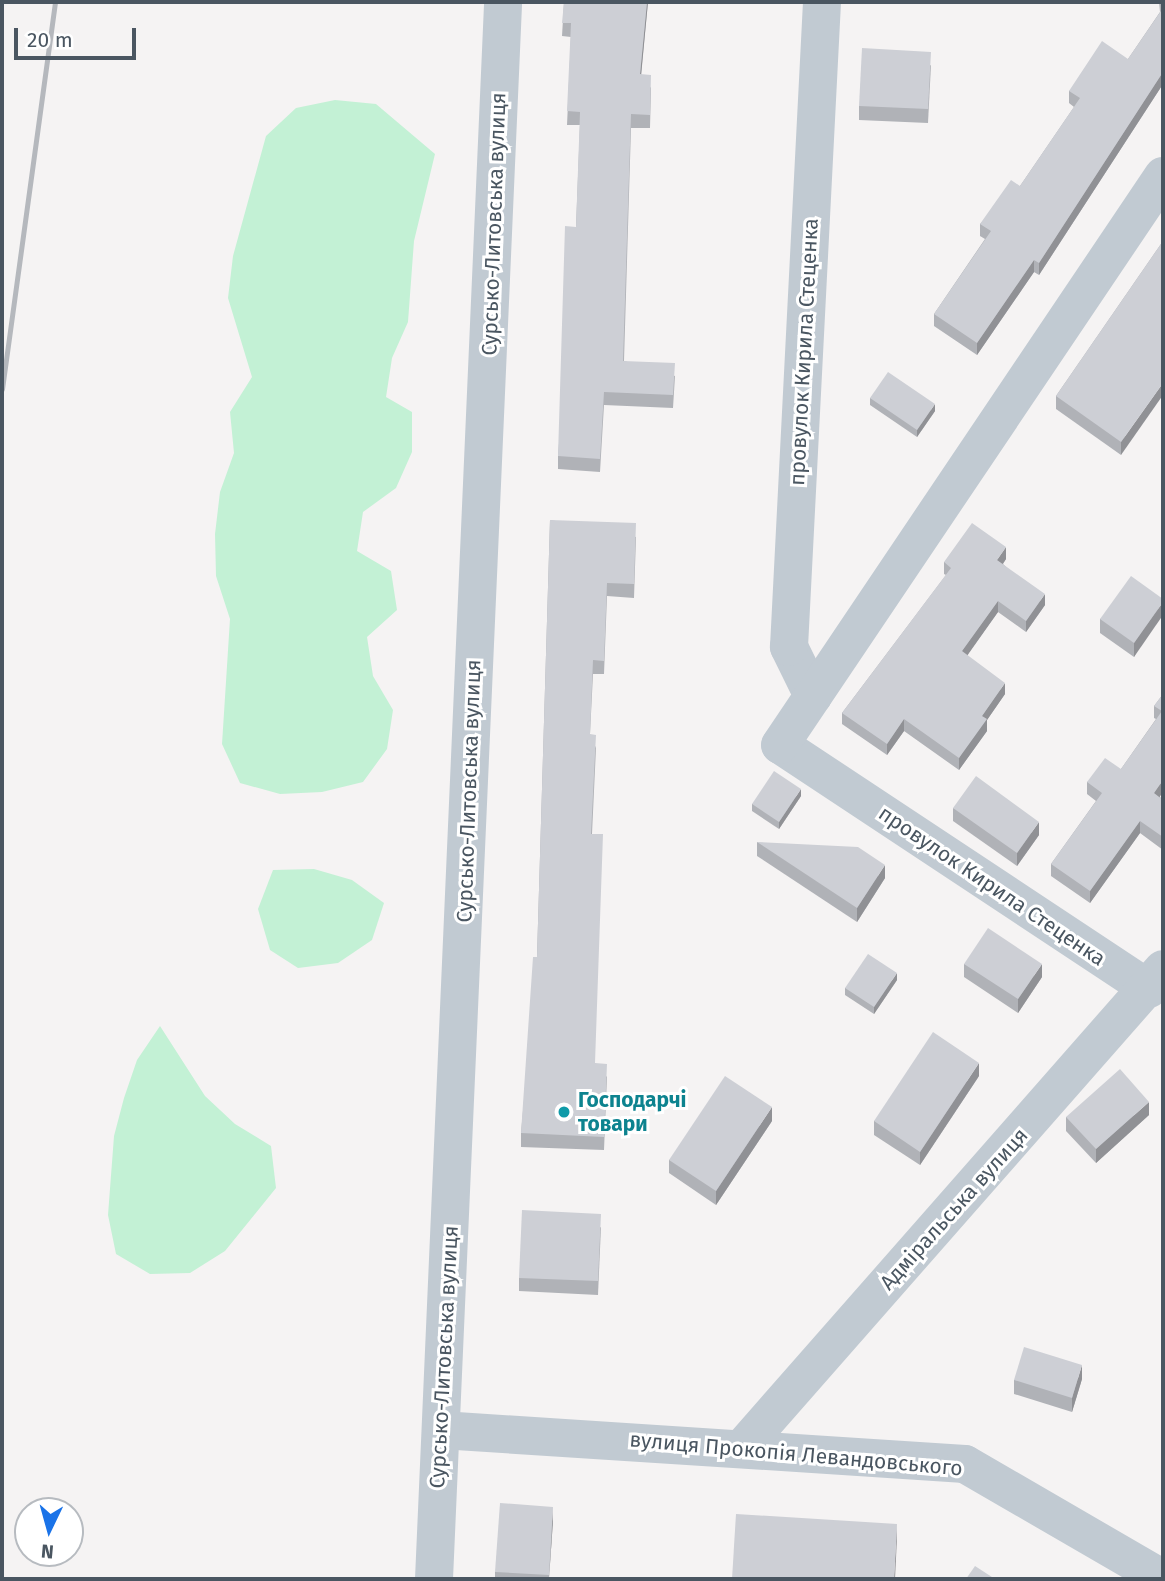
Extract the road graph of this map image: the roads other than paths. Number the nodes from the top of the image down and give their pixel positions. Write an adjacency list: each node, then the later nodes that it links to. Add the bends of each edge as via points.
1 (503, 2): 6 (street, Сурсько-Литовська вулиця)
2 (822, 2): 4 (street, провулок Кирила Стеценка, via 789,648)
3 (1163, 176): 4 (street, провулок Кирила Стеценка)
4 (813, 696): 5 (street, провулок Кирила Стеценка, via 780,745)
5 (1156, 979): 7 (street, Адміральська вулиця)
6 (441, 1430): 7 (street, вулиця Прокопія Левандовського); 9 (street, Сурсько-Литовська вулиця)
7 (743, 1447): 8 (street, вулиця Прокопія Левандовського, via 965,1464)
8 (1118, 1568): 10 (street, вулиця Прокопія Левандовського)
9 (434, 1579)
10 (1163, 1579)

